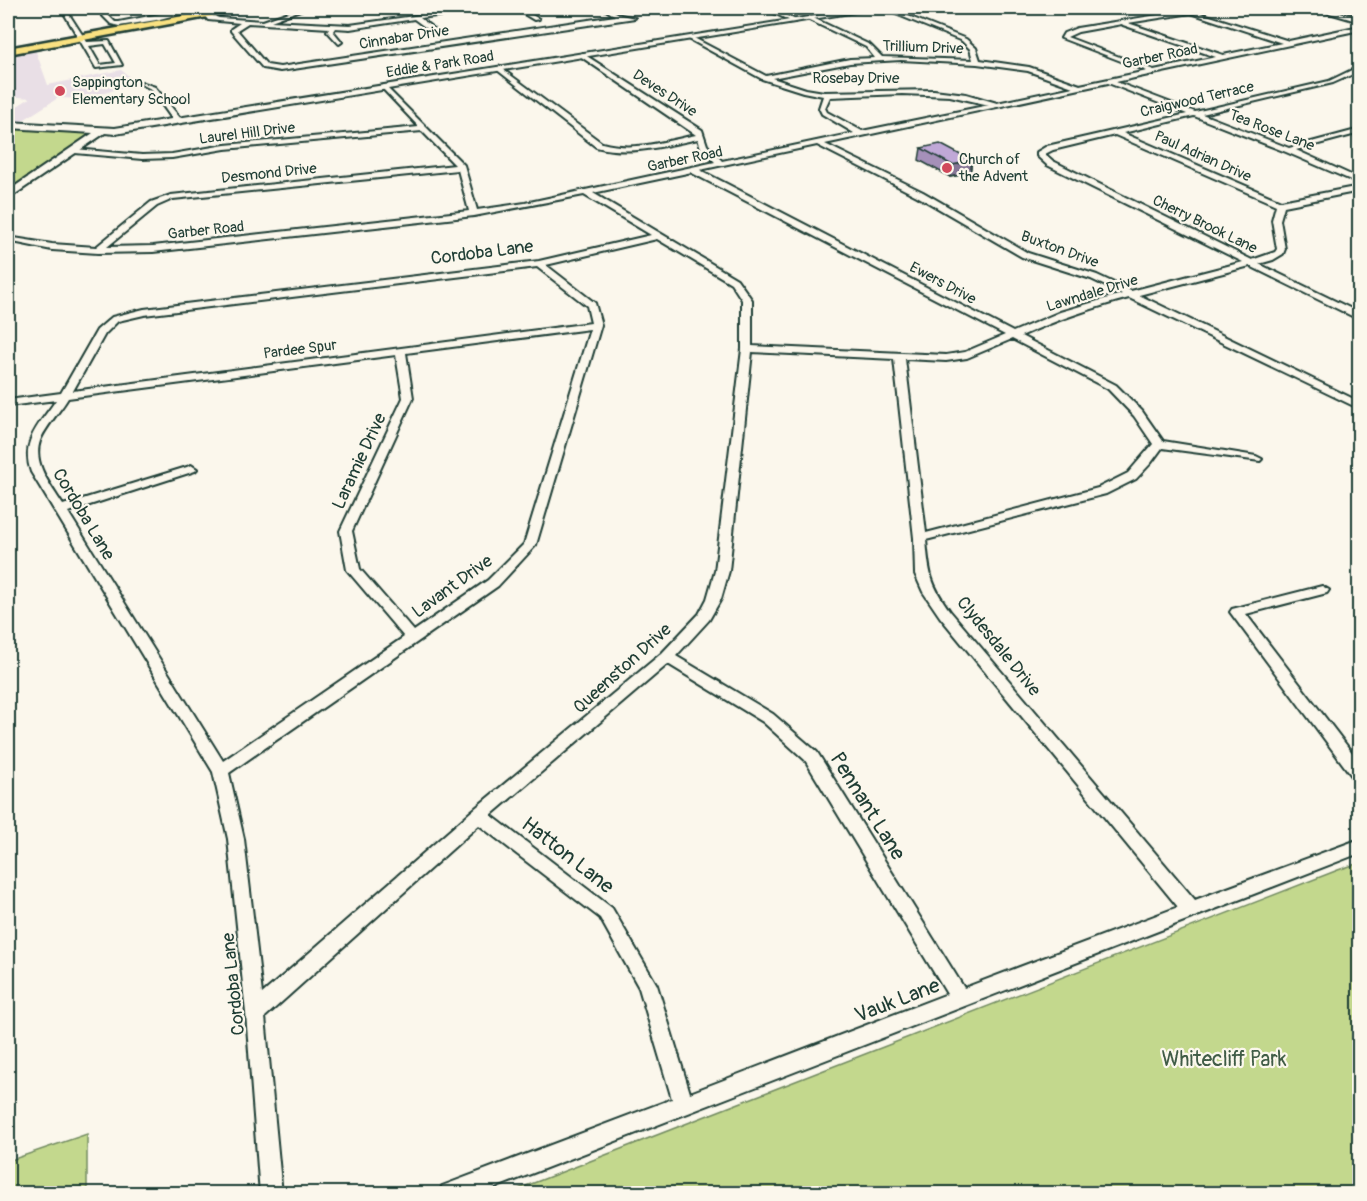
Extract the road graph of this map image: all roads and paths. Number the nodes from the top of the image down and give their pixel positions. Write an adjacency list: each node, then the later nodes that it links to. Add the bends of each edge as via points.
1 (65, 8): 31 (street)
2 (158, 8): 15 (street)
3 (240, 8): 13 (main road)
4 (304, 8): 17 (street)
5 (468, 8): 18 (street)
6 (517, 8): 21 (street)
7 (605, 8): 41 (street, Cinnabar Drive, via 617,17)
8 (766, 8): 23 (street)
9 (874, 8): 19 (street, Eddie & Park Road)
10 (884, 8): 38 (street, via 964,40 974,48)
11 (1208, 8): 14 (street)
12 (1316, 8): 22 (main road)
13 (202, 11): 15 (street); 24 (street, via 208,18); 31 (main road)
14 (1189, 11): 25 (street); 33 (street)
15 (170, 12): 16 (street, via 119,24)
16 (104, 14)
17 (284, 15): 20 (street); 26 (street)
18 (416, 18): 27 (street); 29 (street)
19 (809, 18): 23 (street, Eddie & Park Road); 37 (street, via 868,46)
20 (304, 19)
21 (536, 19)
22 (1359, 20)
23 (795, 21): 30 (street, Eddie & Park Road)
24 (243, 22): 26 (street); 39 (street, via 246,24 236,31 239,38)
25 (1122, 22): 36 (street); 43 (street, via 1077,30 1064,38)
26 (261, 23): 27 (street)
27 (333, 27): 32 (street, via 330,31)
28 (1359, 28): 33 (street, Garber Road)
29 (437, 34)
30 (690, 38): 35 (street, Eddie & Park Road); 44 (street, Rosebay Drive)
31 (83, 41): 31 (street, via 107,42 120,64 98,67); 34 (main road)
32 (339, 42)
33 (1288, 42): 36 (street, Garber Road)
34 (8, 51)
35 (582, 55): 42 (street, Eddie & Park Road); 59 (street, Deves Drive)
36 (1223, 56): 43 (street, Garber Road)
37 (880, 58): 38 (street, Trillium Drive); 44 (street, Trillium Drive)
38 (977, 62): 48 (street, Trillium Drive, via 1039,71)
39 (268, 68): 41 (street, Cinnabar Drive); 41 (street, Cinnabar Drive, via 259,74)
40 (1359, 68): 51 (street, Craigwood Terrace, via 1331,82)
41 (283, 69)
42 (499, 69): 47 (street, Eddie & Park Road); 59 (street, via 608,148 634,149)
43 (1152, 72): 45 (street, Garber Road)
44 (764, 78): 49 (street, Rosebay Drive, via 789,89)
45 (1107, 81): 48 (street, Garber Road); 51 (street, Tea Rose Lane)
46 (143, 83): 52 (street, via 153,88)
47 (384, 87): 52 (street, Eddie & Park Road); 54 (street)
48 (1079, 87): 50 (street, Garber Road)
49 (827, 94): 50 (street, Rosebay Drive, via 936,91); 58 (street, via 824,113)
50 (997, 105): 58 (street, Garber Road)
51 (1192, 115): 57 (street, Craigwood Terrace); 61 (street, Tea Rose Lane)
52 (178, 120): 55 (street, Eddie & Park Road)
53 (8, 125): 55 (street, Eddie & Park Road)
54 (422, 129): 62 (street, Laurel Hill Drive, via 225,147 172,156); 65 (street)
55 (102, 131): 62 (street)
56 (1359, 131): 61 (street)
57 (1115, 132): 63 (street, Craigwood Terrace); 71 (street, Paul Adrian Drive)
58 (861, 134): 60 (street, Garber Road)
59 (701, 136): 64 (street, Deves Drive, via 704,146)
60 (818, 144): 64 (street, Garber Road); 78 (street, Buxton Drive, via 920,194 1025,255 1094,277)
61 (1289, 150): 67 (street, Tea Rose Lane)
62 (75, 151): 70 (street)
63 (1040, 154): 76 (street, Cherry Brook Lane, via 1050,163)
64 (721, 164): 66 (street, Garber Road)
65 (461, 167): 72 (street); 75 (street, Desmond Drive, via 171,197 154,204)
66 (695, 171): 69 (street, Garber Road); 81 (street, Ewers Drive)
67 (1359, 182)
68 (1359, 188): 71 (street)
69 (587, 193): 72 (street, Garber Road); 73 (street, Queenston Drive)
70 (8, 196)
71 (1281, 204): 76 (street, Lawndale Drive, via 1276,220 1281,249)
72 (474, 213): 75 (street, Garber Road, via 153,249)
73 (657, 236): 77 (street, Cordoba Lane); 82 (street, Queenston Drive, via 734,281 747,300)
74 (8, 239): 75 (street, Garber Road)
75 (98, 250)
76 (1254, 263): 78 (street, Lawndale Drive); 79 (street, Cherry Brook Lane)
77 (539, 264): 80 (street, via 592,305); 85 (street, Cordoba Lane, via 132,314 115,319 101,332)
78 (1133, 296): 81 (street, Lawndale Drive, via 1063,314); 87 (street, Buxton Drive)
79 (1359, 317)
80 (596, 325): 83 (street, Pardee Spur); 94 (street, Lavant Drive, via 530,545 492,583)
81 (1012, 336): 84 (street, Lawndale Drive, via 957,358); 88 (street, Ewers Drive, via 1112,387 1142,415)
82 (747, 349): 84 (street, Lawndale Drive); 95 (street, Queenston Drive, via 722,571 704,617)
83 (401, 351): 85 (street, Pardee Spur); 94 (street, Laramie Drive, via 408,398 346,531 354,570)
84 (899, 356): 92 (street, Clydesdale Drive)
85 (65, 395): 86 (street, Pardee Spur); 91 (street, Cordoba Lane, via 34,441 33,461)
86 (8, 403)
87 (1359, 406)
88 (1159, 444): 89 (street); 92 (street, via 1132,476 1102,491)
89 (1256, 459)
90 (191, 469): 91 (street)
91 (60, 510): 96 (street, Cordoba Lane)
92 (920, 538): 100 (street, Clydesdale Drive, via 922,574 945,614)
93 (1322, 590): 97 (street, via 1237,612)
94 (412, 637): 96 (street, Lavant Drive)
95 (667, 657): 98 (street, Queenston Drive); 101 (street, Pennant Lane, via 768,718 811,756)
96 (221, 771): 102 (street, Cordoba Lane, via 236,839)
97 (1359, 775)
98 (479, 815): 102 (street, Queenston Drive); 103 (street, Hatton Lane, via 606,913 648,985)
99 (1359, 846): 100 (street, Vauk Lane)
100 (1191, 909): 101 (street, Vauk Lane)
101 (960, 999): 103 (street, Vauk Lane)
102 (255, 1012): 104 (street, Cordoba Lane)
103 (684, 1106): 105 (street, Vauk Lane)
104 (271, 1194)
105 (450, 1194)

